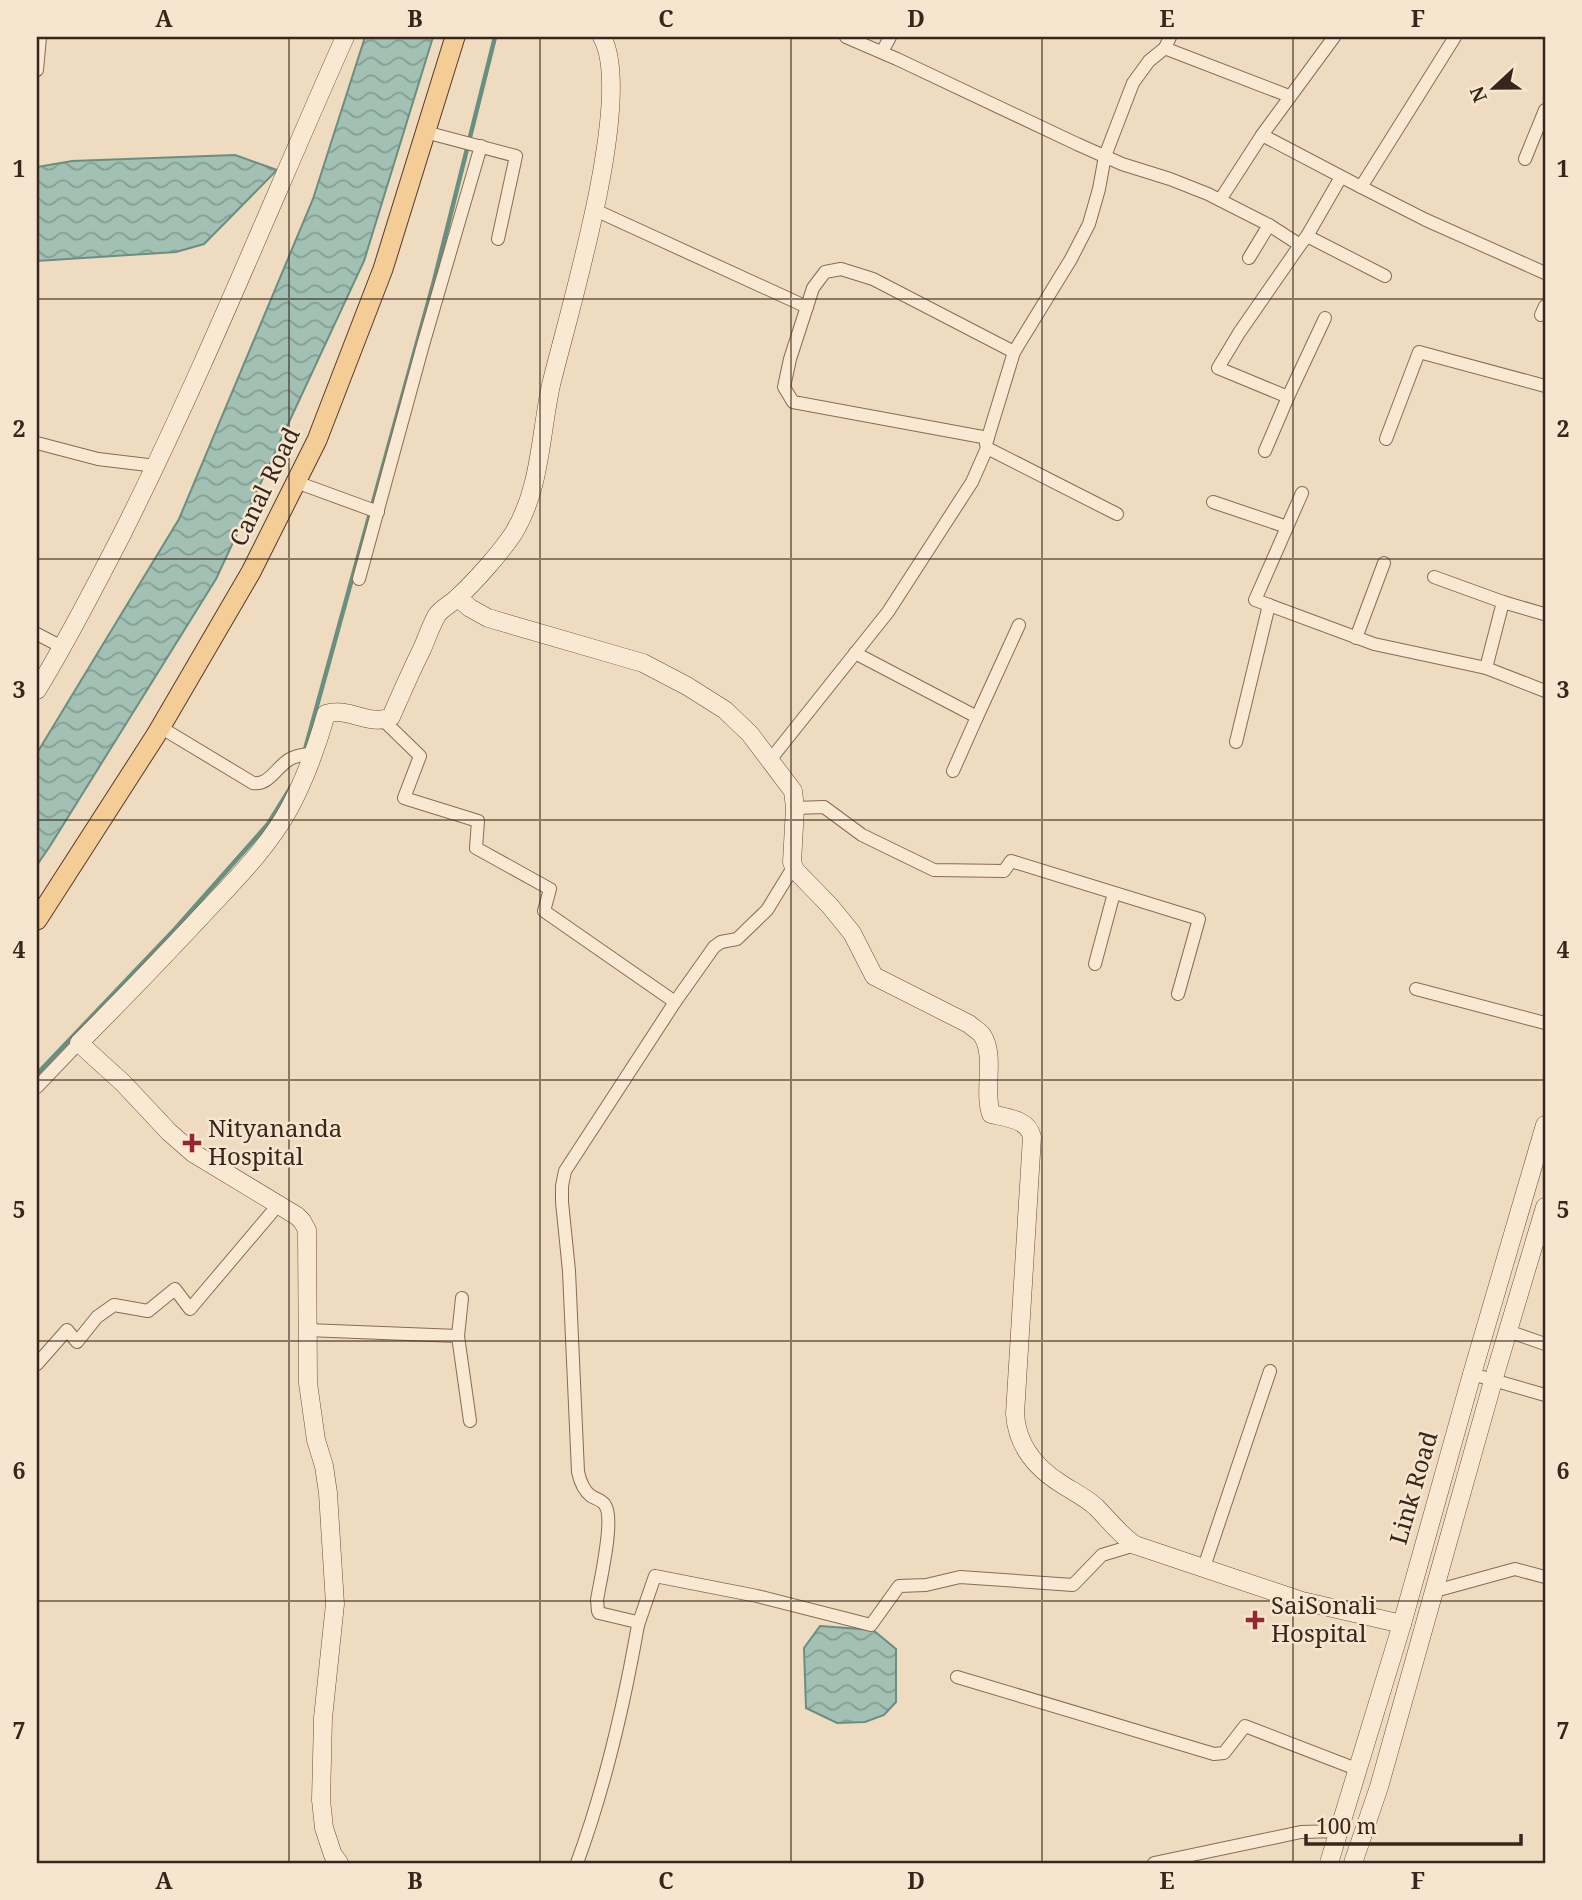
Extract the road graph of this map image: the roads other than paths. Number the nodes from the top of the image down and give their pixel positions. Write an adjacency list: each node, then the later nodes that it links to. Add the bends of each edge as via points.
1 (40, 37): 11 (street)
2 (345, 37): 38 (street)
3 (455, 37): 14 (main road, Canal Road)
4 (602, 37): 22 (street, via 610,60 611,103)
5 (846, 37): 10 (street)
6 (890, 37): 10 (street)
7 (1334, 37): 12 (street)
8 (1455, 37): 20 (street)
9 (1168, 42): 12 (street); 17 (street, via 1133,83)
10 (881, 52): 17 (street)
11 (37, 70)
12 (1289, 96): 15 (street)
13 (1545, 110): 18 (street)
14 (425, 132): 16 (street); 39 (main road, Canal Road, via 383,270)
15 (1262, 135): 19 (street); 21 (street)
16 (478, 146): 24 (street, via 516,156); 42 (street)
17 (1105, 156): 21 (street); 31 (street, via 1089,224)
18 (1525, 159)
19 (1341, 177): 20 (street); 25 (street)
20 (1361, 187): 27 (street)
21 (1220, 200): 23 (street)
22 (595, 210): 29 (street); 48 (street, via 551,389 536,478 513,534)
23 (1269, 225): 25 (street); 26 (street)
24 (498, 239)
25 (1303, 240): 28 (street); 33 (street, via 1218,368)
26 (1249, 258)
27 (1545, 273)
28 (1385, 276)
29 (807, 307): 31 (street, via 825,272 841,269 873,279); 36 (street, via 784,387 793,401)
30 (1325, 318): 33 (street)
31 (1014, 352): 36 (street)
32 (1545, 386): 34 (street, via 1419,352)
33 (1288, 397): 37 (street)
34 (1386, 439)
35 (37, 443): 38 (street, via 98,459)
36 (988, 443): 43 (street); 56 (street, via 972,482 888,612)
37 (1265, 451)
38 (156, 466): 55 (street)
39 (296, 482): 42 (street); 62 (main road, Canal Road, via 251,572)
40 (1302, 493): 44 (street)
41 (1213, 502): 44 (street)
42 (378, 512): 47 (street)
43 (1117, 514)
44 (1287, 527): 50 (street, via 1255,600)
45 (1384, 563): 54 (street)
46 (1434, 578): 49 (street)
47 (359, 579)
48 (458, 598): 61 (street, via 438,613 391,717); 65 (street, via 488,618 643,663 676,680 725,710)
49 (1503, 602): 51 (street); 57 (street)
50 (1269, 605): 54 (street); 63 (street)
51 (1545, 614)
52 (1019, 625): 60 (street)
53 (37, 634): 55 (street)
54 (1356, 638): 57 (street)
55 (62, 647): 58 (street)
56 (855, 653): 60 (street); 65 (street)
57 (1486, 668): 59 (street)
58 (37, 690)
59 (1545, 691)
60 (977, 717): 66 (street)
61 (383, 720): 64 (street, via 334,711 326,714); 74 (street, via 420,756 404,798 478,821 477,848 550,889 544,911)
62 (160, 727): 64 (street, via 253,783 266,781 288,760); 70 (main road, Canal Road)
63 (1236, 742)
64 (313, 754): 76 (street, via 289,809 250,865)
65 (770, 761): 67 (street, via 793,791)
66 (953, 771)
67 (795, 808): 68 (street); 69 (street, via 824,807 862,835 934,870 1004,871 1011,861)
68 (794, 866): 74 (street, via 767,910 737,939 714,947); 92 (street, via 852,933 874,976 981,1034 988,1054 991,1114 1026,1124 1031,1130 1016,1428 1039,1468 1096,1507)
69 (1114, 893): 71 (street); 73 (street, via 1199,919)
70 (37, 920)
71 (1095, 964)
72 (1416, 989): 75 (street)
73 (1178, 994)
74 (675, 1002): 97 (street, via 565,1171 562,1186 578,1472 586,1491 608,1511 598,1611)
75 (1545, 1023)
76 (79, 1043): 77 (street); 79 (street, via 193,1153)
77 (37, 1087)
78 (1545, 1125): 88 (street, Link Road)
79 (278, 1205): 82 (street, via 297,1216 307,1230); 86 (street, via 190,1309 175,1289 148,1311 114,1305 97,1317 77,1342 67,1330)
80 (1545, 1206): 83 (street, Link Road)
81 (462, 1298): 84 (street)
82 (307, 1330): 84 (street); 101 (street, via 308,1383 328,1493 335,1605 323,1718 321,1800 324,1828)
83 (1508, 1331): 85 (street); 89 (street, Link Road)
84 (458, 1336): 91 (street)
85 (1545, 1344)
86 (37, 1364)
87 (1270, 1371): 93 (street)
88 (1472, 1374): 89 (street); 96 (street, Link Road)
89 (1493, 1381): 90 (street); 95 (street, Link Road)
90 (1545, 1395)
91 (470, 1421)
92 (1135, 1545): 93 (street); 97 (street, via 1102,1555 1073,1585 960,1577 899,1586 870,1625 655,1576)
93 (1205, 1567): 96 (street, via 1302,1601)
94 (1545, 1577): 95 (street, via 1515,1569)
95 (1435, 1591): 105 (street, Link Road)
96 (1402, 1624): 99 (street, Link Road)
97 (638, 1625): 102 (street, via 616,1730)
98 (957, 1677): 99 (street, via 1213,1754 1224,1753 1245,1726)
99 (1359, 1769): 100 (street, Link Road)
100 (1339, 1831): 103 (street, via 1301,1832); 104 (street, Link Road)
101 (339, 1863)
102 (577, 1863)
103 (1154, 1863)
104 (1329, 1863)
105 (1353, 1863)

